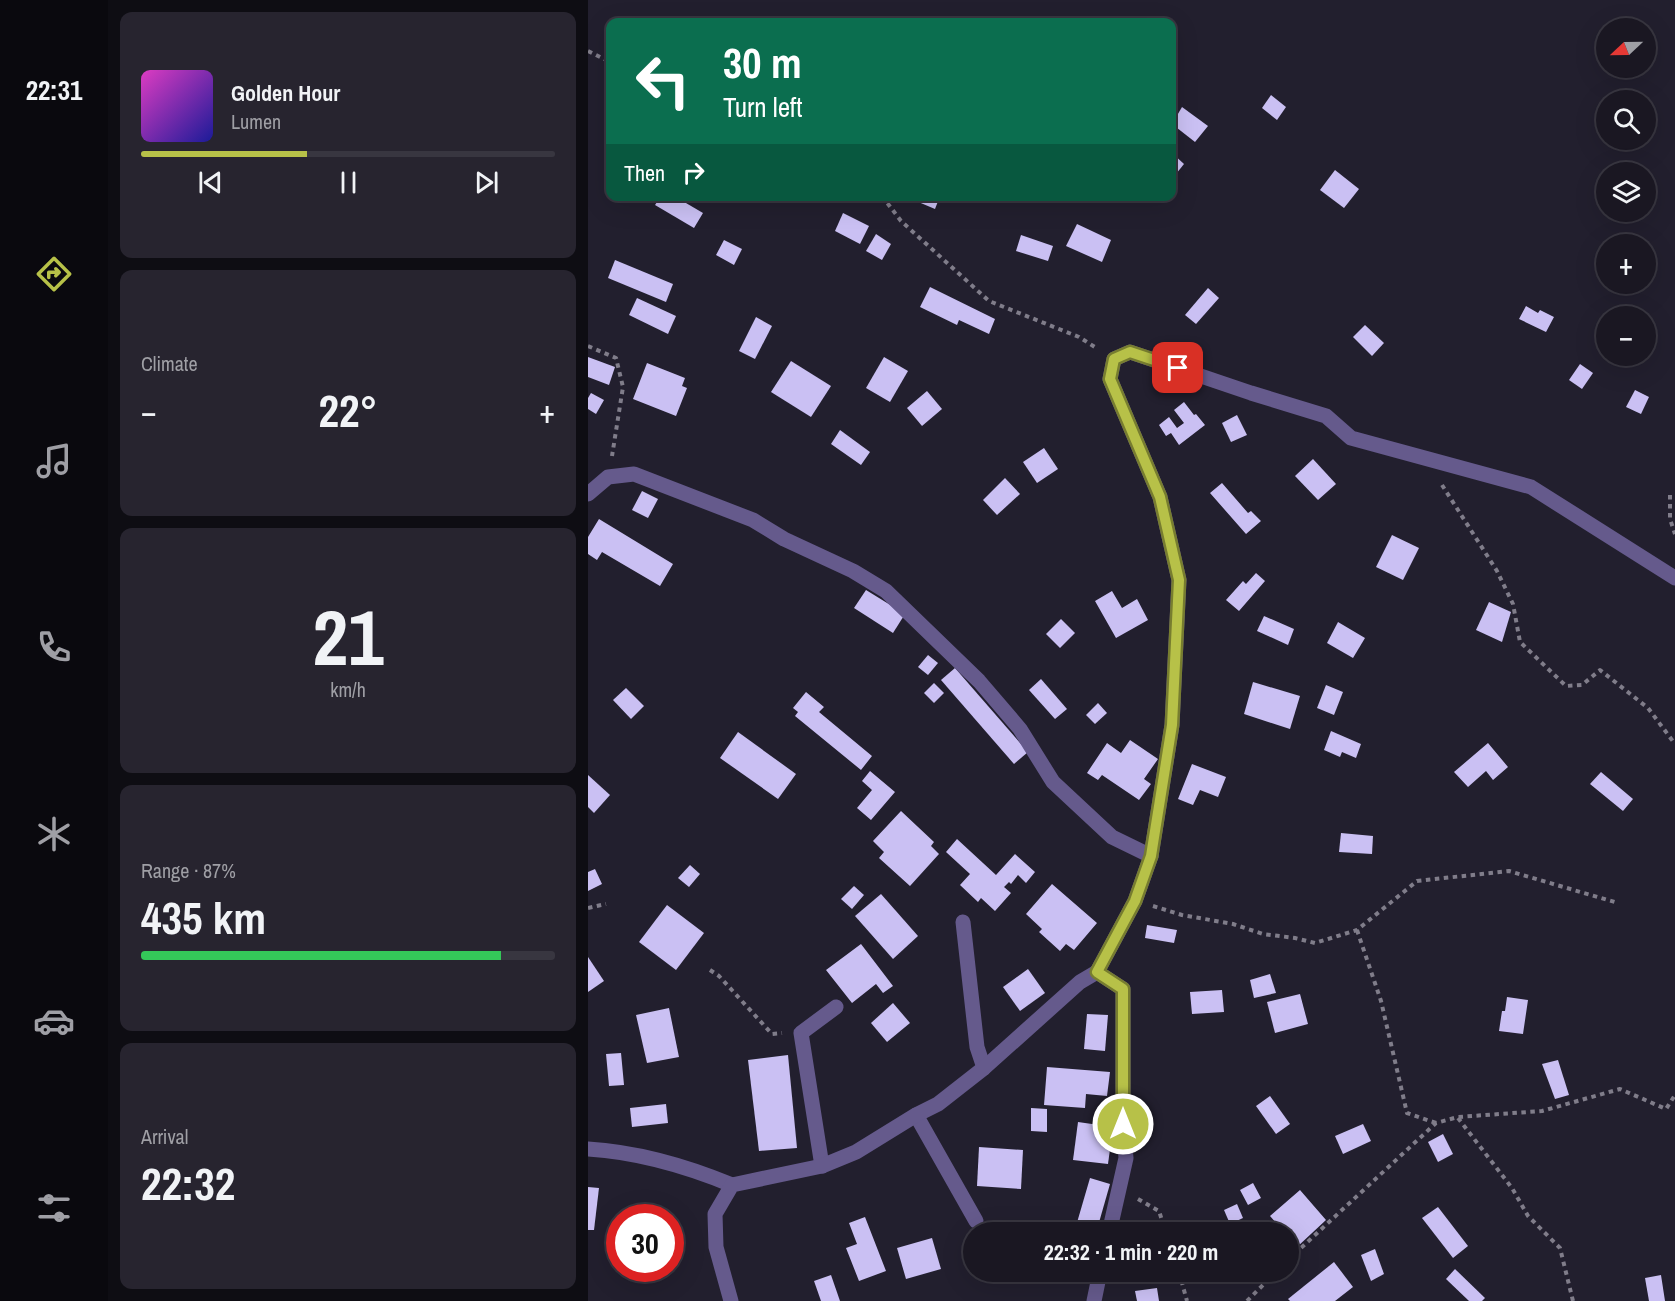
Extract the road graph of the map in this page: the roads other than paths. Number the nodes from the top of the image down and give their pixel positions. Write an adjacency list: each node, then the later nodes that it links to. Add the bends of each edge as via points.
1 (588, 494): 3 (street, via 608,477 634,474 753,520 886,591 979,681 1020,729 1053,782 1112,837)
2 (1675, 578): 3 (street, via 1531,488 1351,438 1326,416 1140,355 1130,352 1114,359 1110,379 1160,497 1179,580 1172,725)
3 (1151, 856): 5 (street, via 1135,901)
4 (963, 922): 7 (street, via 977,1047)
5 (1097, 972): 7 (street, via 1080,981); 13 (street, via 1123,989 1126,1158)
6 (836, 1007): 10 (street, via 801,1033)
7 (984, 1068): 8 (street, via 938,1104)
8 (916, 1115): 10 (street, via 855,1152); 12 (street)
9 (588, 1149): 11 (street, via 650,1158)
10 (822, 1166): 11 (street)
11 (732, 1185): 15 (street, via 715,1214 716,1247)
12 (976, 1221)
13 (1111, 1222)
14 (1098, 1282): 16 (street)
15 (731, 1301)
16 (1094, 1301)

